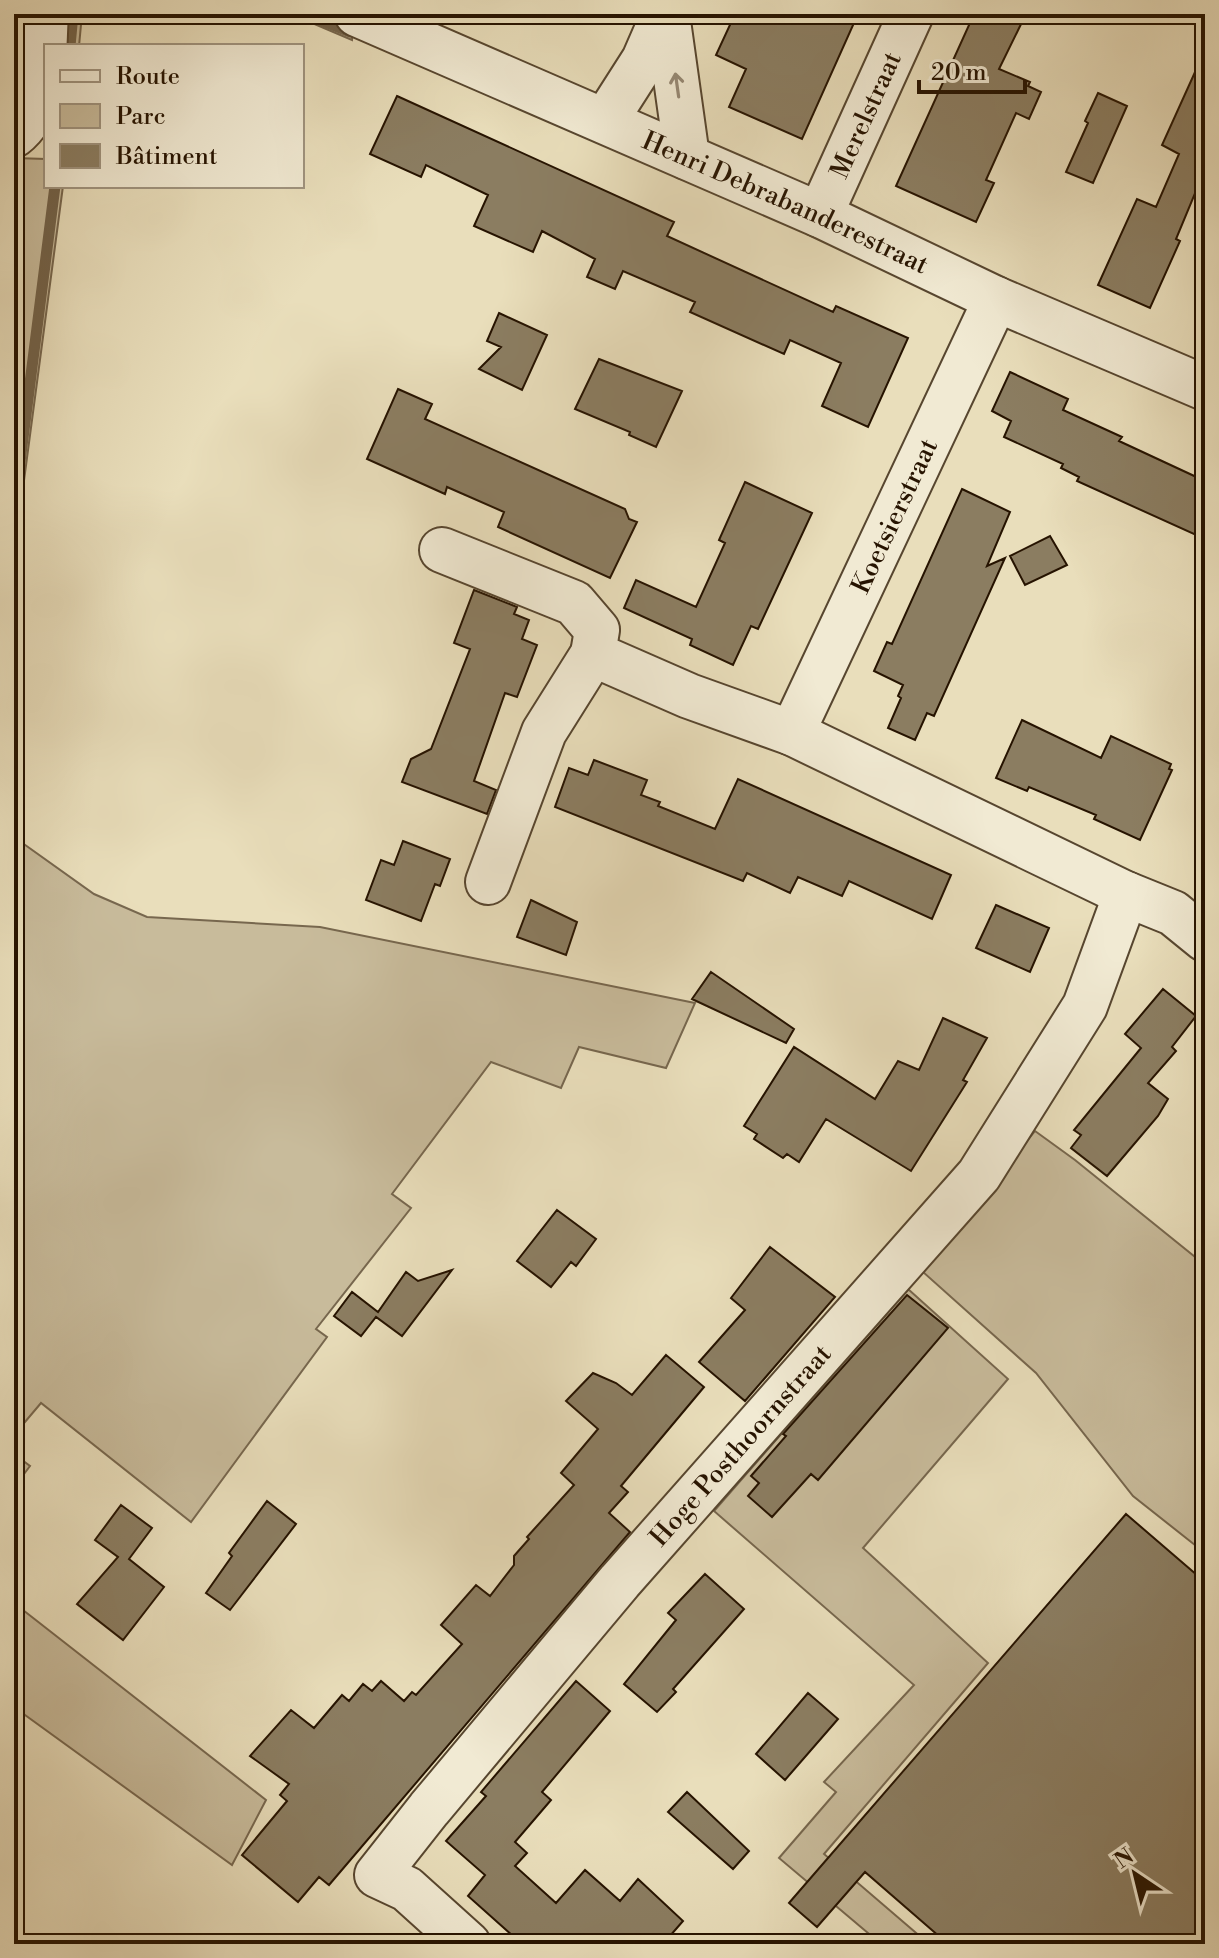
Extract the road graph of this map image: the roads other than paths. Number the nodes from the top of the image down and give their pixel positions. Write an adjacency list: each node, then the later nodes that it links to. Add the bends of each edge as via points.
1 (46, 14): 6 (street, via 39,90 32,114)
2 (666, 14): 5 (street); 7 (street, one-way to 2)
3 (911, 14): 8 (street, Merelstraat)
4 (361, 16): 5 (street, Henri Debrabanderestraat)
5 (605, 121): 7 (street, Henri Debrabanderestraat)
6 (14, 135)
7 (687, 157): 8 (street, Henri Debrabanderestraat)
8 (820, 215): 9 (street, Henri Debrabanderestraat)
9 (996, 299): 10 (street, Henri Debrabanderestraat); 13 (street, Koetsierstraat)
10 (1205, 387)
11 (442, 550): 12 (street, via 574,603 597,630)
12 (593, 654): 13 (street); 14 (street, via 544,732)
13 (792, 733): 15 (street)
14 (488, 882)
15 (1126, 894): 16 (street, via 1173,913); 17 (street, Hoge Posthoornstraat, via 1085,1006 979,1175 620,1581 377,1875 407,1889)
16 (1205, 939)
17 (468, 1944)

